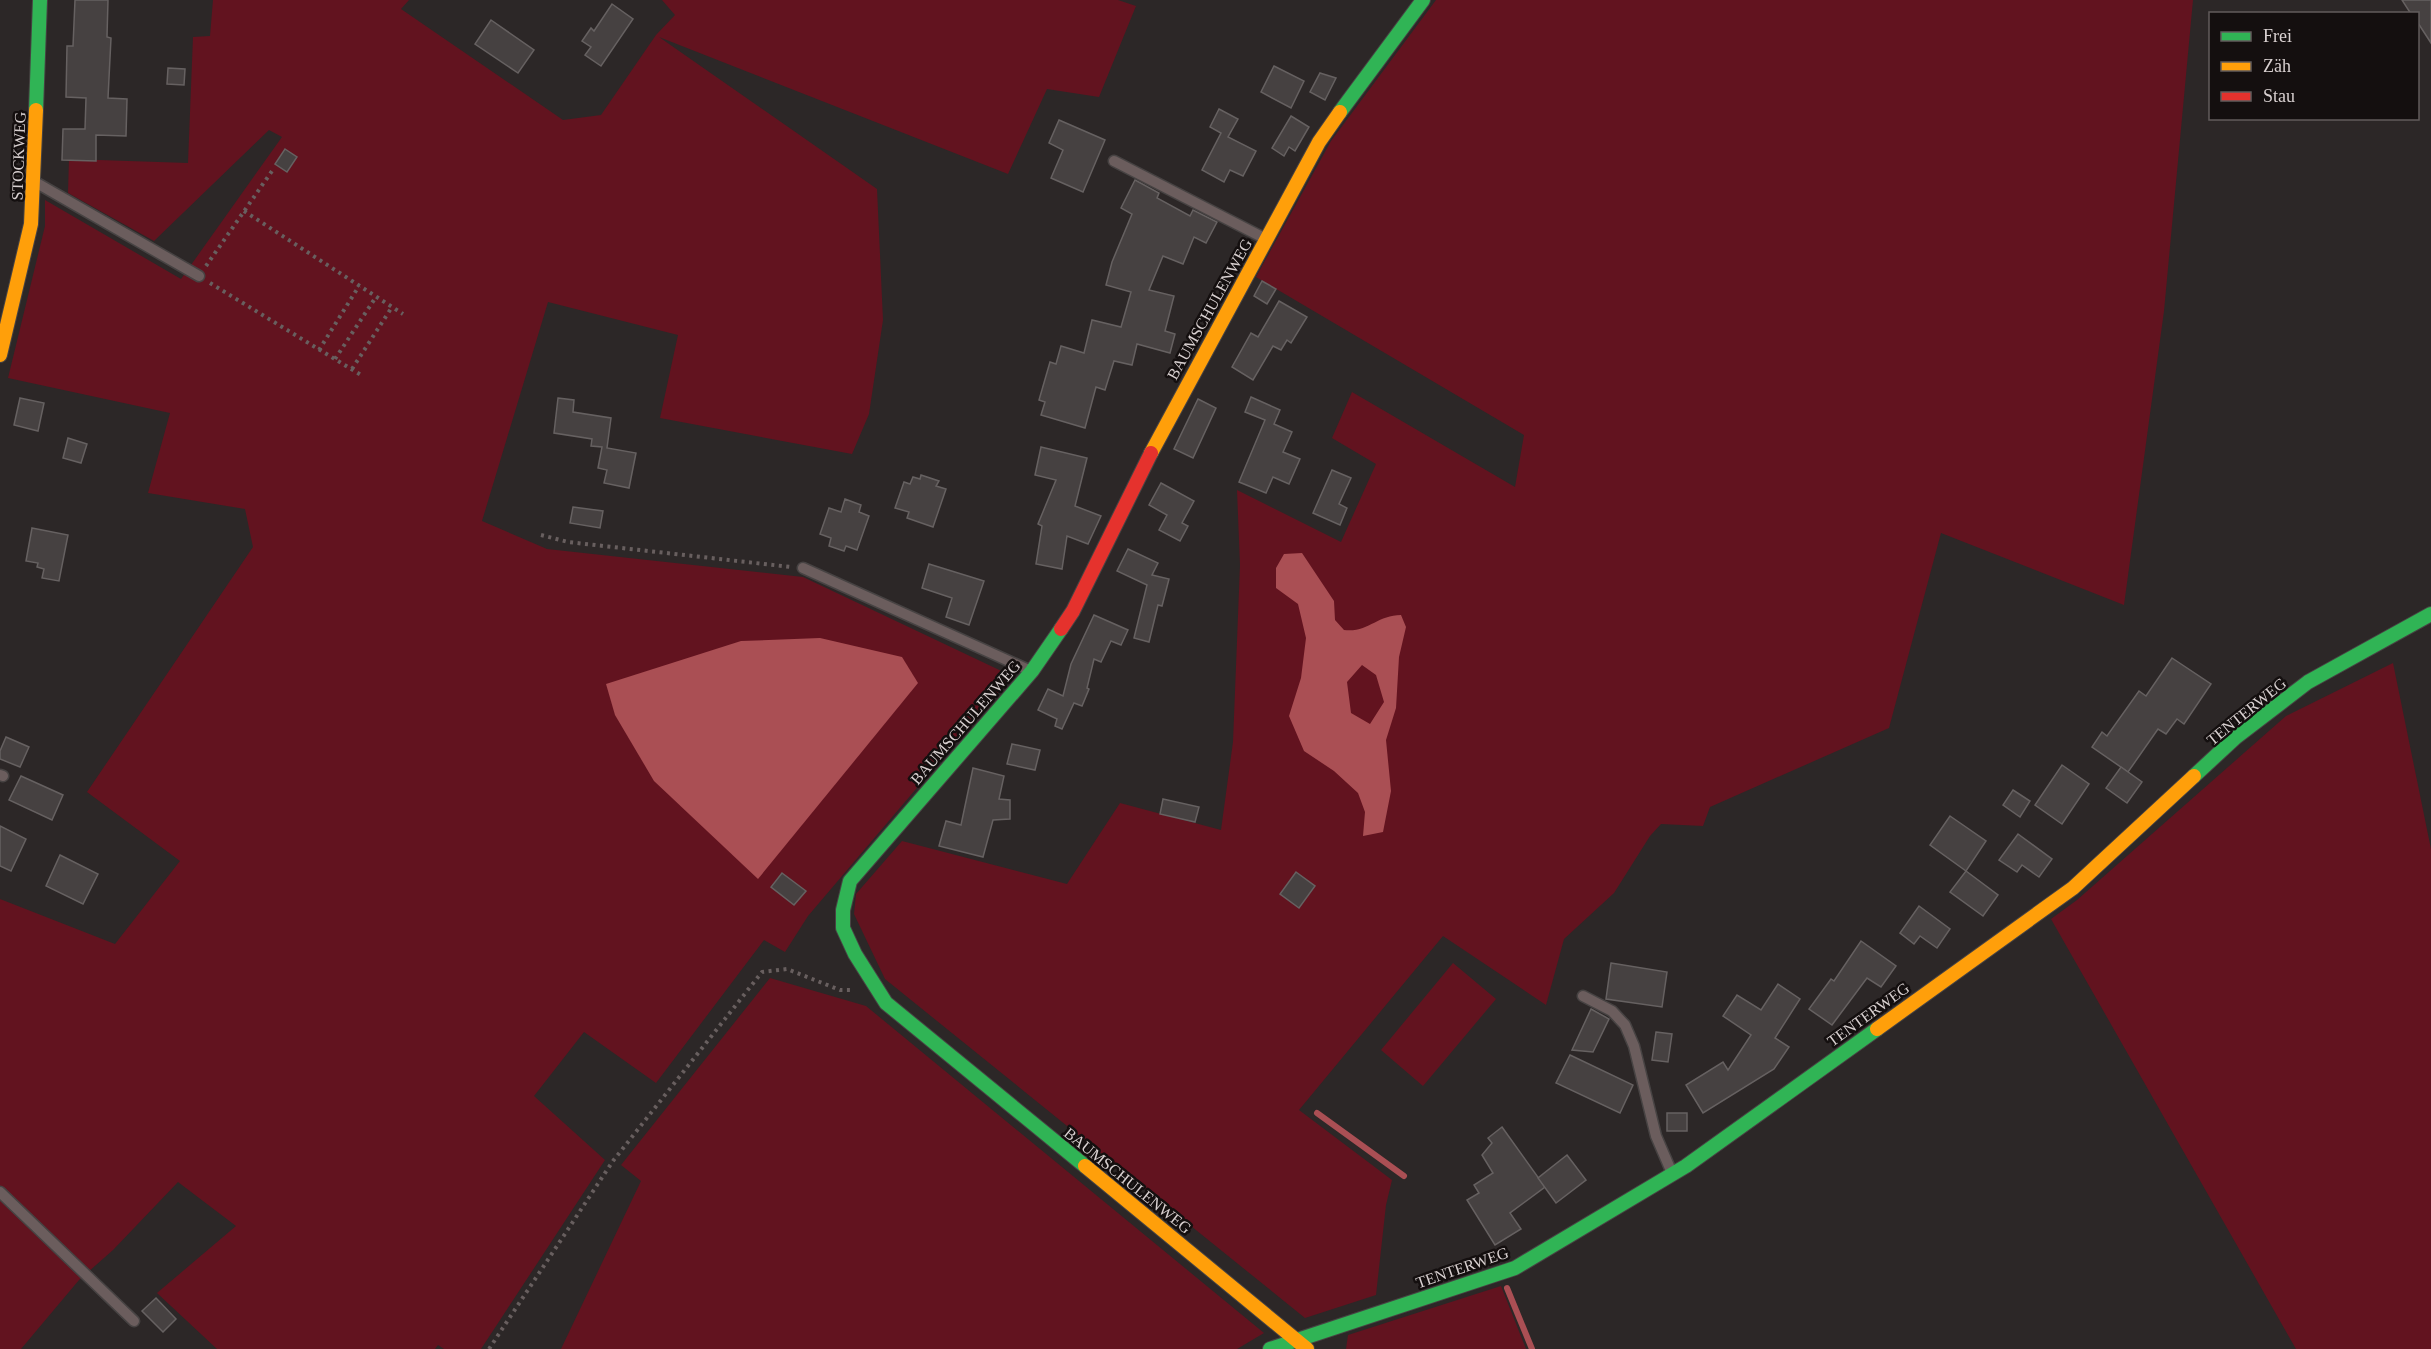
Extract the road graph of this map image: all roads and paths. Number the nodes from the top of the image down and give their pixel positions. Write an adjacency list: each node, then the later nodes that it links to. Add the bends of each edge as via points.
1 (40, 0): 5 (street, STOCKWEG)
2 (1423, 0): 7 (street, BAUMSCHULENWEG, via 1319,142)
3 (1114, 161): 7 (lane)
4 (272, 171): 6 (path)
5 (34, 181): 8 (lane); 12 (street, STOCKWEG, via 31,224)
6 (244, 211): 8 (path); 9 (path)
7 (1266, 239): 22 (street, BAUMSCHULENWEG, via 1166,422 1072,611)
8 (199, 276): 14 (path)
9 (359, 286): 10 (path); 14 (path)
10 (376, 297): 11 (path); 16 (path)
11 (392, 308): 13 (path); 17 (path)
12 (5, 311): 15 (street, STOCKWEG)
13 (403, 314)
14 (319, 350): 16 (path)
15 (0, 355)
16 (335, 359): 17 (path)
17 (352, 369): 18 (path)
18 (360, 375)
19 (541, 535): 20 (path, via 568,542)
20 (803, 568): 22 (lane)
21 (2431, 614): 25 (street, TENTERWEG, via 2308,682 2235,738 2073,888)
22 (1032, 671): 23 (street, BAUMSCHULENWEG, via 850,881 842,903 843,930)
23 (875, 989): 28 (street, BAUMSCHULENWEG, via 886,1003); 29 (path, via 840,990 787,969 762,972 613,1161)
24 (1583, 996): 25 (lane, via 1612,1011 1625,1025 1634,1046 1656,1136)
25 (1672, 1173): 28 (street, TENTERWEG, via 1515,1268)
26 (0, 1192): 27 (lane)
27 (134, 1321)
28 (1296, 1339): 30 (street, TENTERWEG); 31 (street, BAUMSCHULENWEG)
29 (489, 1349)
30 (1270, 1349)
31 (1307, 1349)

